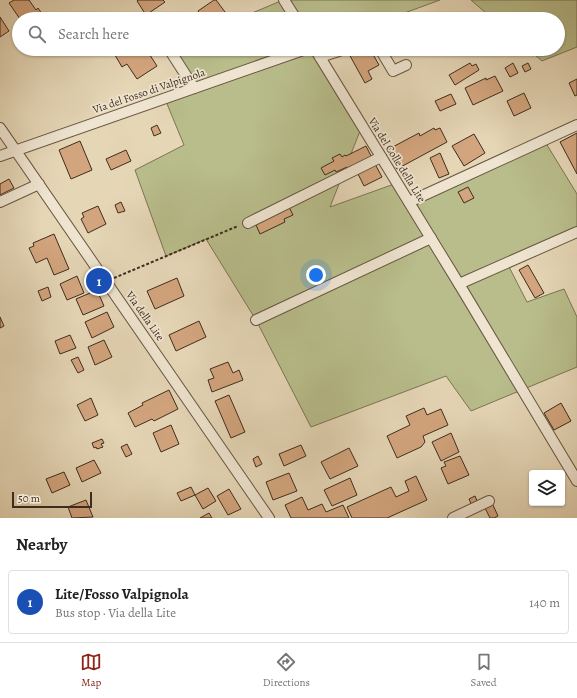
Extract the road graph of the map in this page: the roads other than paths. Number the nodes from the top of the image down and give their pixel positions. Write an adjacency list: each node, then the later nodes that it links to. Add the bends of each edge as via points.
1 (284, 0): 2 (street)
2 (292, 12)
3 (173, 56): 8 (street)
4 (286, 56): 8 (street, Via del Fosso di Valpignola)
5 (319, 56): 13 (street, Via del Colle della Lite)
6 (384, 56): 7 (street, via 393,71)
7 (406, 65)
8 (194, 88): 11 (street, Via del Fosso di Valpignola)
9 (577, 125): 16 (street)
10 (0, 128): 11 (street, Via della Lite)
11 (16, 151): 12 (street, Via del Fosso di Valpignola); 14 (street, Via della Lite)
12 (0, 156)
13 (381, 157): 16 (street, Via del Colle della Lite); 17 (street)
14 (39, 184): 15 (street); 24 (street, Via della Lite)
15 (0, 202)
16 (409, 202): 19 (street, Via del Colle della Lite)
17 (248, 223)
18 (577, 232): 20 (street)
19 (431, 238): 20 (street, Via del Colle della Lite); 21 (street)
20 (459, 284): 22 (street, Via del Colle della Lite)
21 (256, 320)
22 (577, 481)
23 (489, 501): 25 (street)
24 (269, 518)
25 (453, 518)

